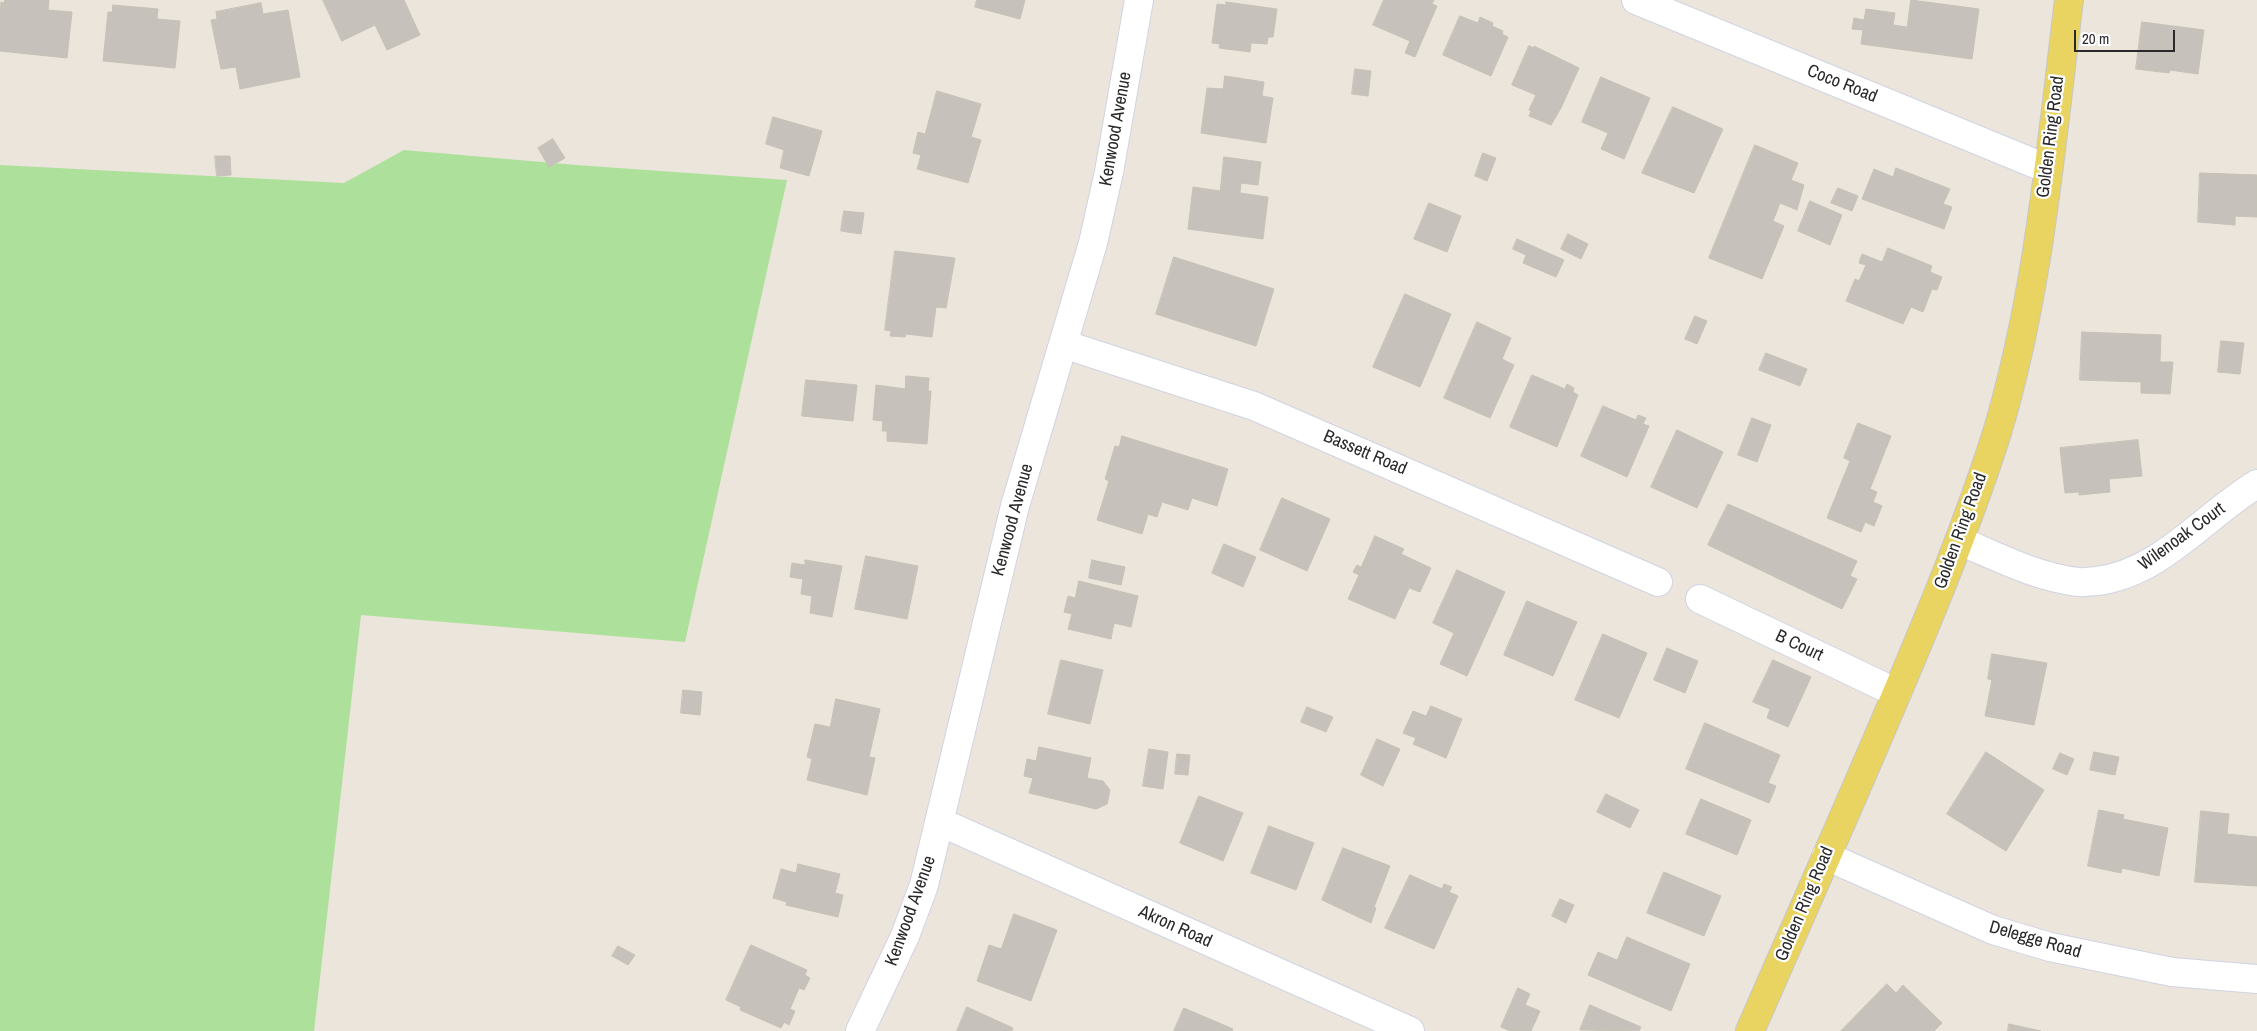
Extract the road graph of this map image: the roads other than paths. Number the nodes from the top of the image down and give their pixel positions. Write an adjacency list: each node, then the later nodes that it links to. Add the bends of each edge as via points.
1 (1139, 0): 5 (street, Kenwood Avenue, via 1109,172 1093,243)
2 (1636, 0): 4 (street, Coco Road)
3 (2069, 0): 4 (main road, Golden Ring Road)
4 (2048, 169): 7 (main road, Golden Ring Road, via 2035,261 2011,379 1996,435)
5 (1063, 344): 8 (street, Bassett Road, via 1254,406); 11 (street, Kenwood Avenue, via 1013,515)
6 (2257, 484): 7 (street, Wilenoak Court, via 2149,563 2129,574 2105,580 2080,583 2033,572)
7 (1960, 541): 10 (main road, Golden Ring Road)
8 (1658, 582)
9 (1700, 599): 10 (street, B Court)
10 (1897, 693): 12 (main road, Golden Ring Road)
11 (940, 822): 14 (street, Kenwood Avenue, via 924,885 905,936); 15 (street, Akron Road)
12 (1826, 856): 13 (street, Delegge Road, via 1993,930 2050,947 2172,972); 16 (main road, Golden Ring Road)
13 (2257, 979)
14 (860, 1031)
15 (1410, 1031)
16 (1750, 1031)

